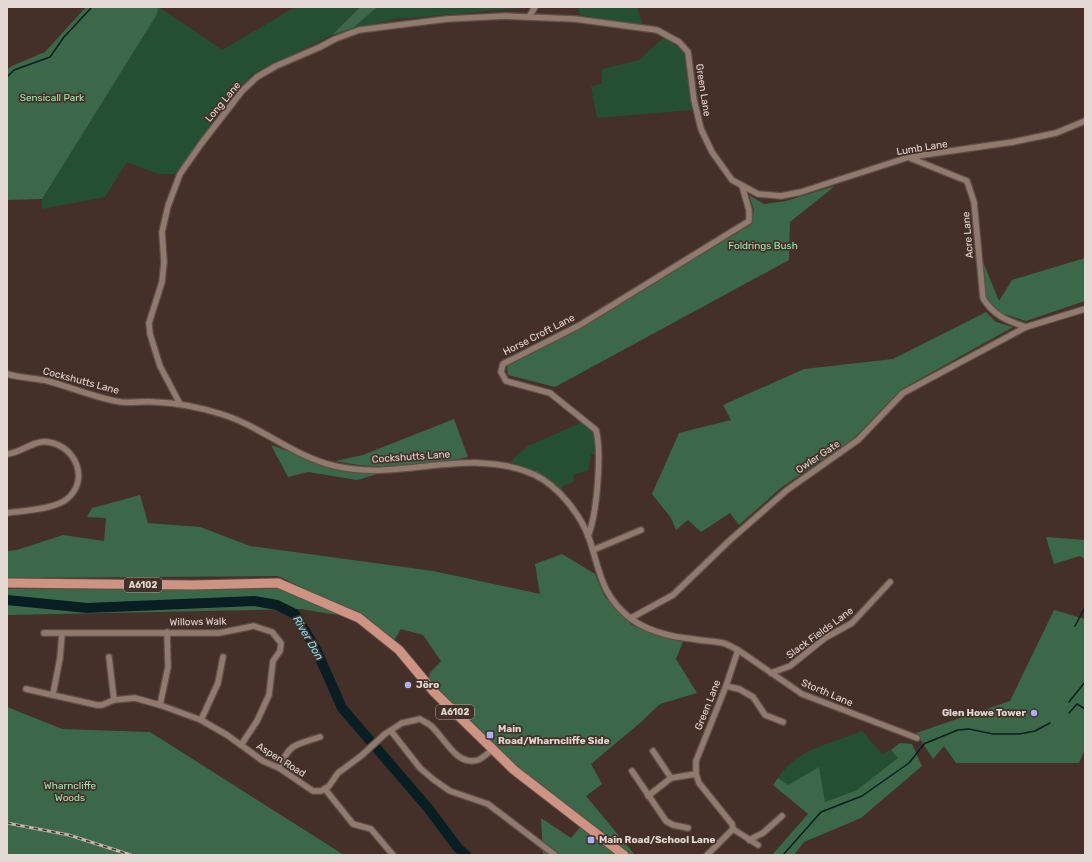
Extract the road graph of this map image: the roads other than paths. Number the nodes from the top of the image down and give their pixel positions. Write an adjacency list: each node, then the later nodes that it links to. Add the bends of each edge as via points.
1 (535, 7): 2 (street)
2 (529, 17): 5 (street, Green Lane, via 574,19 658,30 679,42 688,52 700,129 712,152 732,180); 9 (street, Long Lane, via 447,19 359,30 276,66 257,77 242,91 180,174 162,232 162,282 149,323 150,334 160,366)
3 (1085, 121): 4 (street, Lumb Lane, via 1042,136)
4 (909, 157): 5 (street, Lumb Lane, via 801,192 781,196 758,194); 7 (street, Acre Lane, via 967,181 974,202 983,298 989,308 999,316)
5 (742, 186): 13 (street, Horse Croft Lane, via 749,210 749,221 580,324 502,364 500,372 506,381 550,393 596,430 596,484 592,525)
6 (1085, 309): 7 (street, Owler Gate)
7 (1026, 327): 17 (street, Owler Gate, via 903,393 858,440 787,490 673,595)
8 (8, 375): 9 (street, Cockshutts Lane, via 35,378 123,402 152,401)
9 (180, 404): 13 (street, Cockshutts Lane, via 221,414 244,423 301,454 335,466 395,469 479,461 508,466 540,478 553,487 579,519)
10 (7, 454): 11 (street, via 42,442 56,444 66,448 76,461 79,479 74,492 61,502)
11 (7, 513)
12 (641, 530): 14 (street)
13 (588, 536): 14 (street, Cockshutts Lane)
14 (593, 550): 17 (street, Cockshutts Lane, via 602,583 614,602)
15 (890, 582): 24 (street, Slack Fields Lane, via 852,623 825,638 790,666)
16 (7, 583): 38 (main road, A6102, via 278,583 359,618 399,650 434,692)
17 (630, 618): 21 (street, via 654,630 682,638 723,643)
18 (168, 632): 20 (street, Willows Walk); 31 (street, via 168,666); 37 (street, Willows Walk, via 219,633 254,626 272,632 281,643 280,651 273,661 269,695 257,722)
19 (44, 633): 20 (street, Willows Walk)
20 (62, 634): 29 (street)
21 (738, 650): 24 (street, Storth Lane); 27 (street, Green Lane)
22 (109, 656): 25 (street)
23 (223, 657): 32 (street, via 218,684)
24 (772, 673): 36 (street, Storth Lane, via 802,694)
25 (111, 674): 26 (street); 30 (street)
26 (104, 675)
27 (726, 686): 33 (street, via 739,689 753,697 765,715); 42 (street, Green Lane, via 696,761)
28 (26, 689): 29 (street, Aspen Road)
29 (53, 694): 30 (street, Aspen Road, via 97,705)
30 (114, 700): 31 (street, Aspen Road, via 135,698)
31 (160, 704): 32 (street, Aspen Road)
32 (201, 720): 37 (street, Aspen Road)
33 (783, 722)
34 (391, 731): 38 (street, via 409,720 420,719 431,726 460,757 468,761 478,760); 44 (street, via 338,773); 52 (street, via 420,768 434,780 450,791 488,804)
35 (320, 737): 40 (street, via 294,745 286,752)
36 (917, 738)
37 (240, 744): 40 (street, Aspen Road, via 263,761)
38 (493, 749): 53 (main road, A6102, via 514,770)
39 (653, 751): 43 (street)
40 (279, 768): 44 (street, Aspen Road, via 313,791)
41 (632, 771): 45 (street)
42 (696, 774): 43 (street); 48 (street, via 699,783 732,824)
43 (671, 778): 45 (street)
44 (325, 789): 51 (street, via 353,824 371,829)
45 (648, 796): 47 (street, via 666,821)
46 (782, 816): 49 (street, via 763,833)
47 (688, 828)
48 (733, 829): 49 (street); 54 (street)
49 (749, 840): 50 (street)
50 (758, 845)
51 (393, 855)
52 (555, 855)
53 (624, 855)
54 (707, 855)

